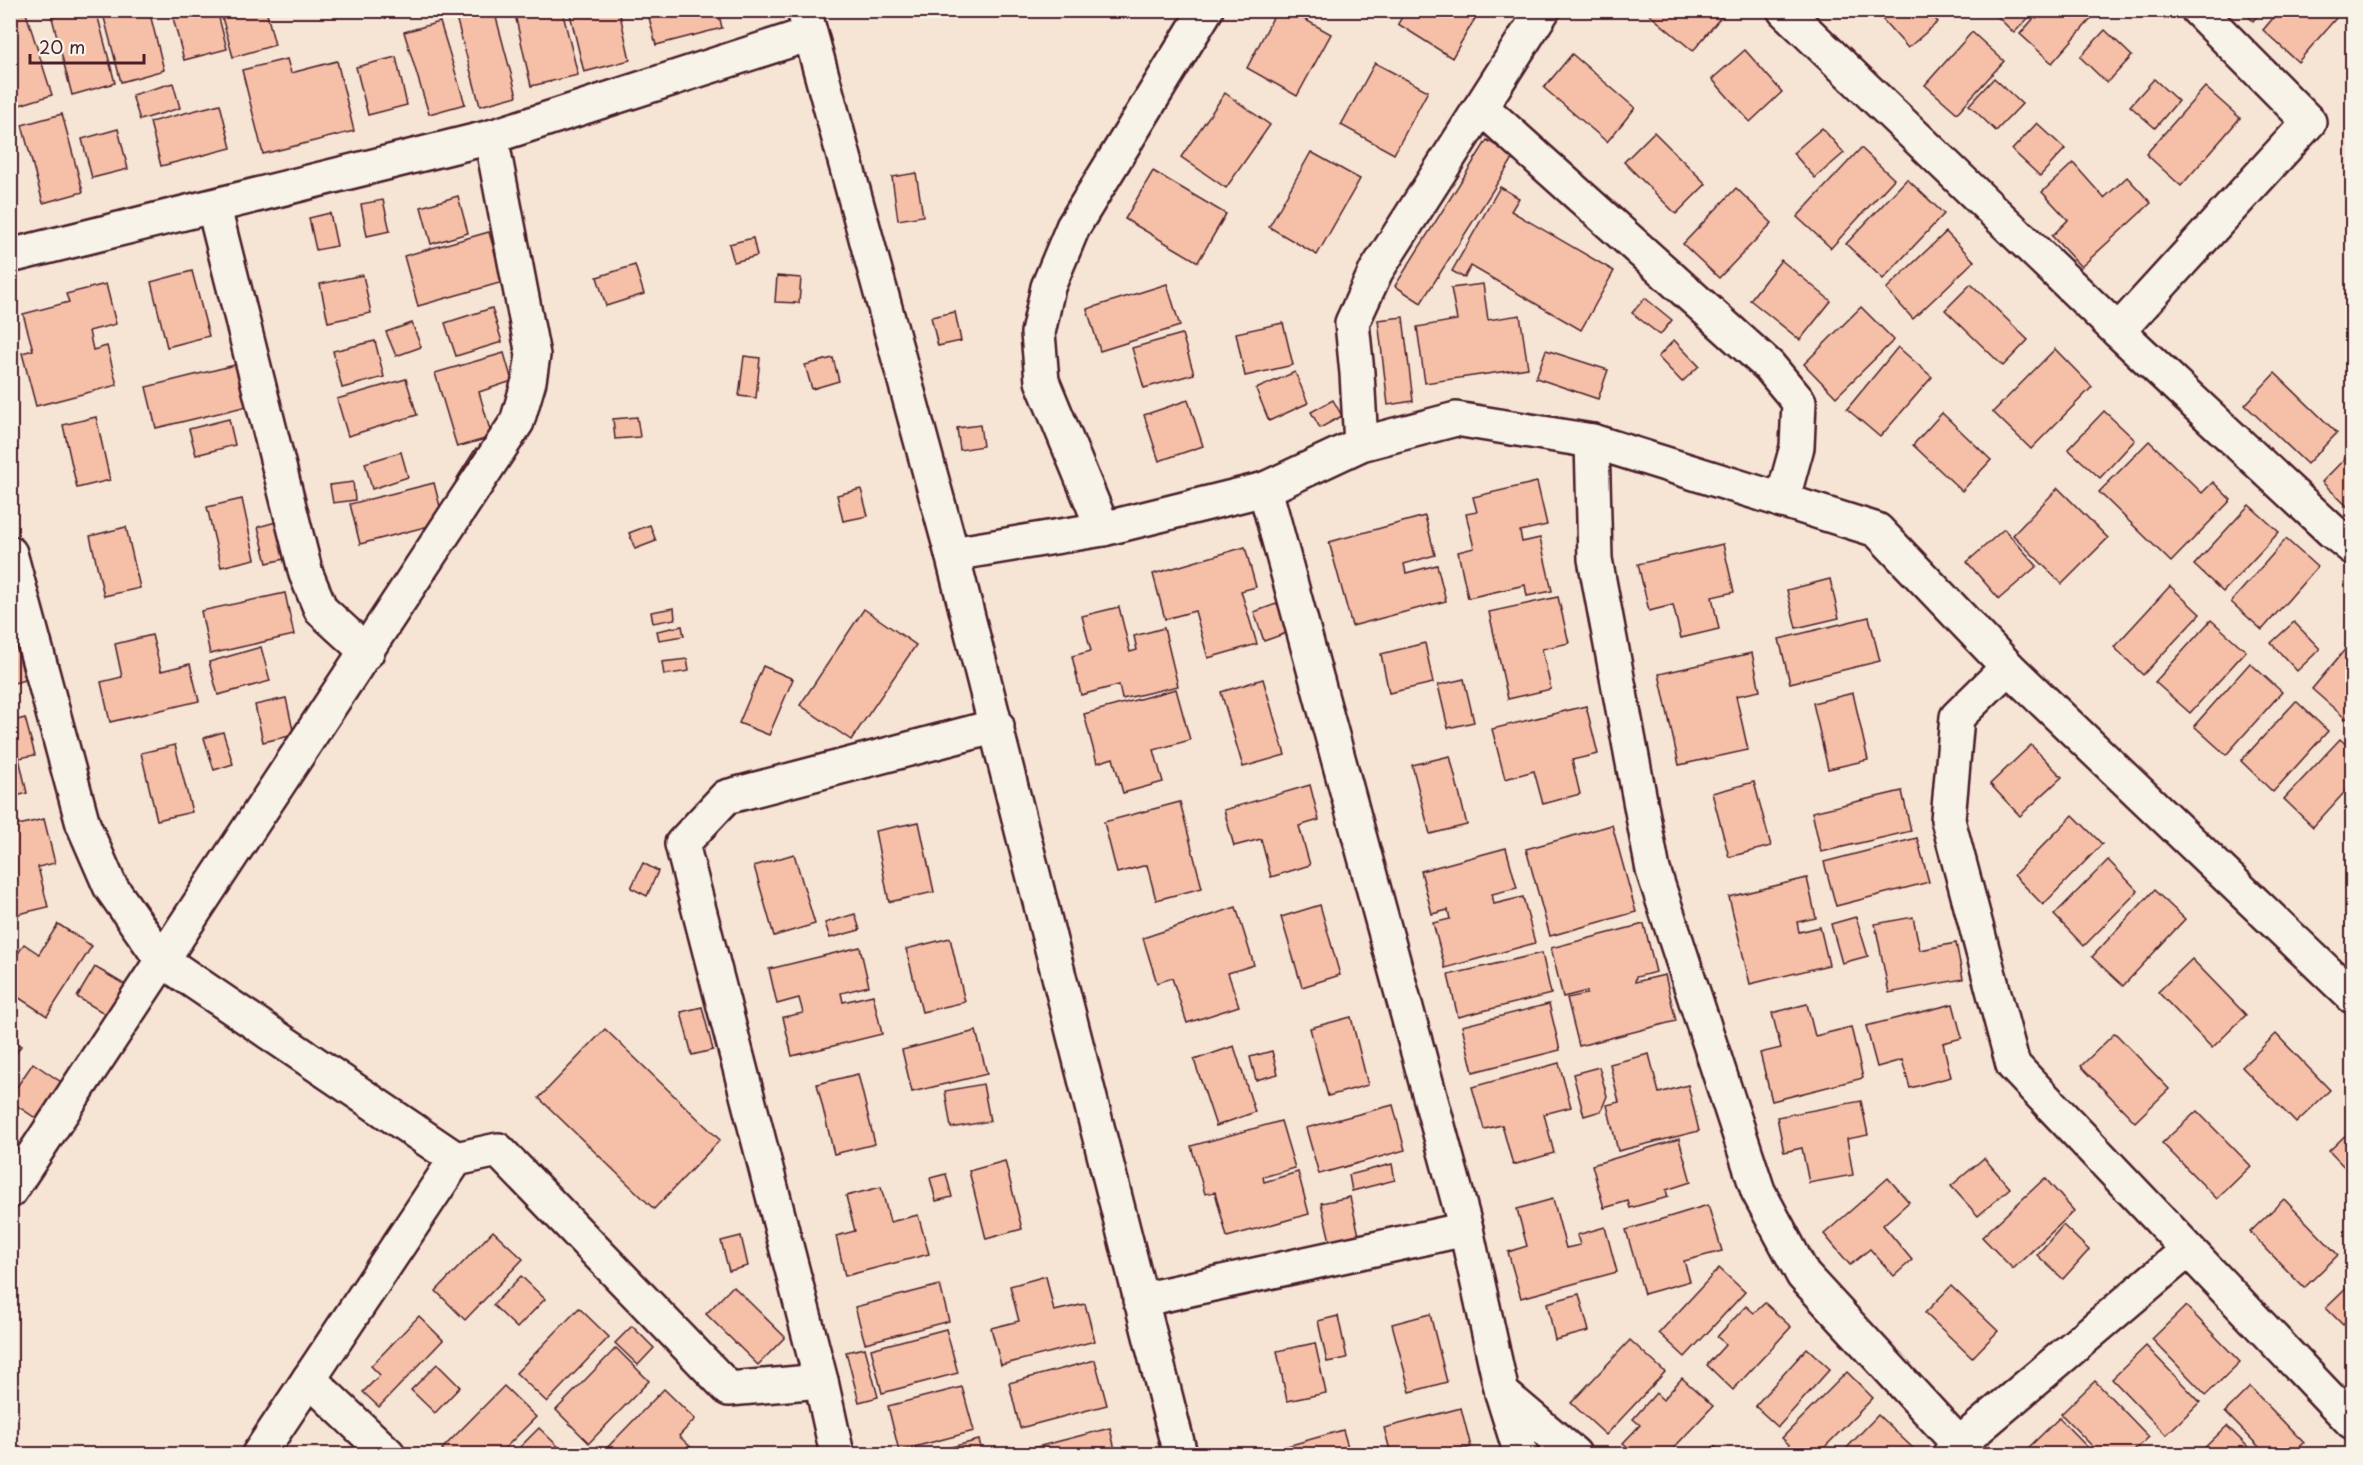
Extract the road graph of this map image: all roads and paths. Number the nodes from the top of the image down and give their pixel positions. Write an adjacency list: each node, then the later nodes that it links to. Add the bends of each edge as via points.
1 (1206, 10): 15 (street, via 1073,227 1048,287 1038,333 1042,381)
2 (1543, 10): 6 (street)
3 (1784, 10): 10 (street)
4 (2198, 10): 10 (street, via 2309,122)
5 (807, 22): 7 (street); 18 (street)
6 (1481, 107): 12 (street, via 1376,272 1352,323); 14 (street, via 1769,366 1798,402 1797,447)
7 (491, 137): 8 (street); 19 (street, via 533,355 529,381 517,422)
8 (214, 208): 9 (street); 19 (street, via 306,574 321,610)
9 (10, 256)
10 (2118, 331): 16 (street)
11 (1592, 441): 12 (street, via 1456,419); 14 (street); 33 (street, via 1595,559 1653,870 1758,1191 1803,1275)
12 (1361, 444): 13 (street)
13 (1265, 489): 15 (street); 26 (street)
14 (1782, 501): 20 (street, via 1877,530)
15 (1103, 530): 18 (street)
16 (2352, 547)
17 (10, 553): 22 (street, via 82,824 110,886)
18 (952, 554): 21 (street)
19 (367, 652): 22 (street)
20 (2008, 667): 23 (street); 27 (street, via 1957,717 1948,820 2013,1065)
21 (997, 726): 28 (street); 30 (street, via 726,797 682,844)
22 (162, 960): 24 (street); 25 (street)
23 (2352, 996)
24 (456, 1159): 29 (street); 30 (street, via 498,1150 729,1389)
25 (14, 1179)
26 (1466, 1229): 28 (street); 31 (street)
27 (2188, 1250): 32 (street); 33 (street)
28 (1140, 1300): 37 (street)
29 (309, 1378): 34 (street); 35 (street)
30 (821, 1381): 36 (street)
31 (1502, 1393): 38 (street); 39 (street)
32 (2352, 1422)
33 (1955, 1449)
34 (259, 1455)
35 (388, 1455)
36 (837, 1455)
37 (1180, 1455)
38 (1521, 1455)
39 (1574, 1455)

